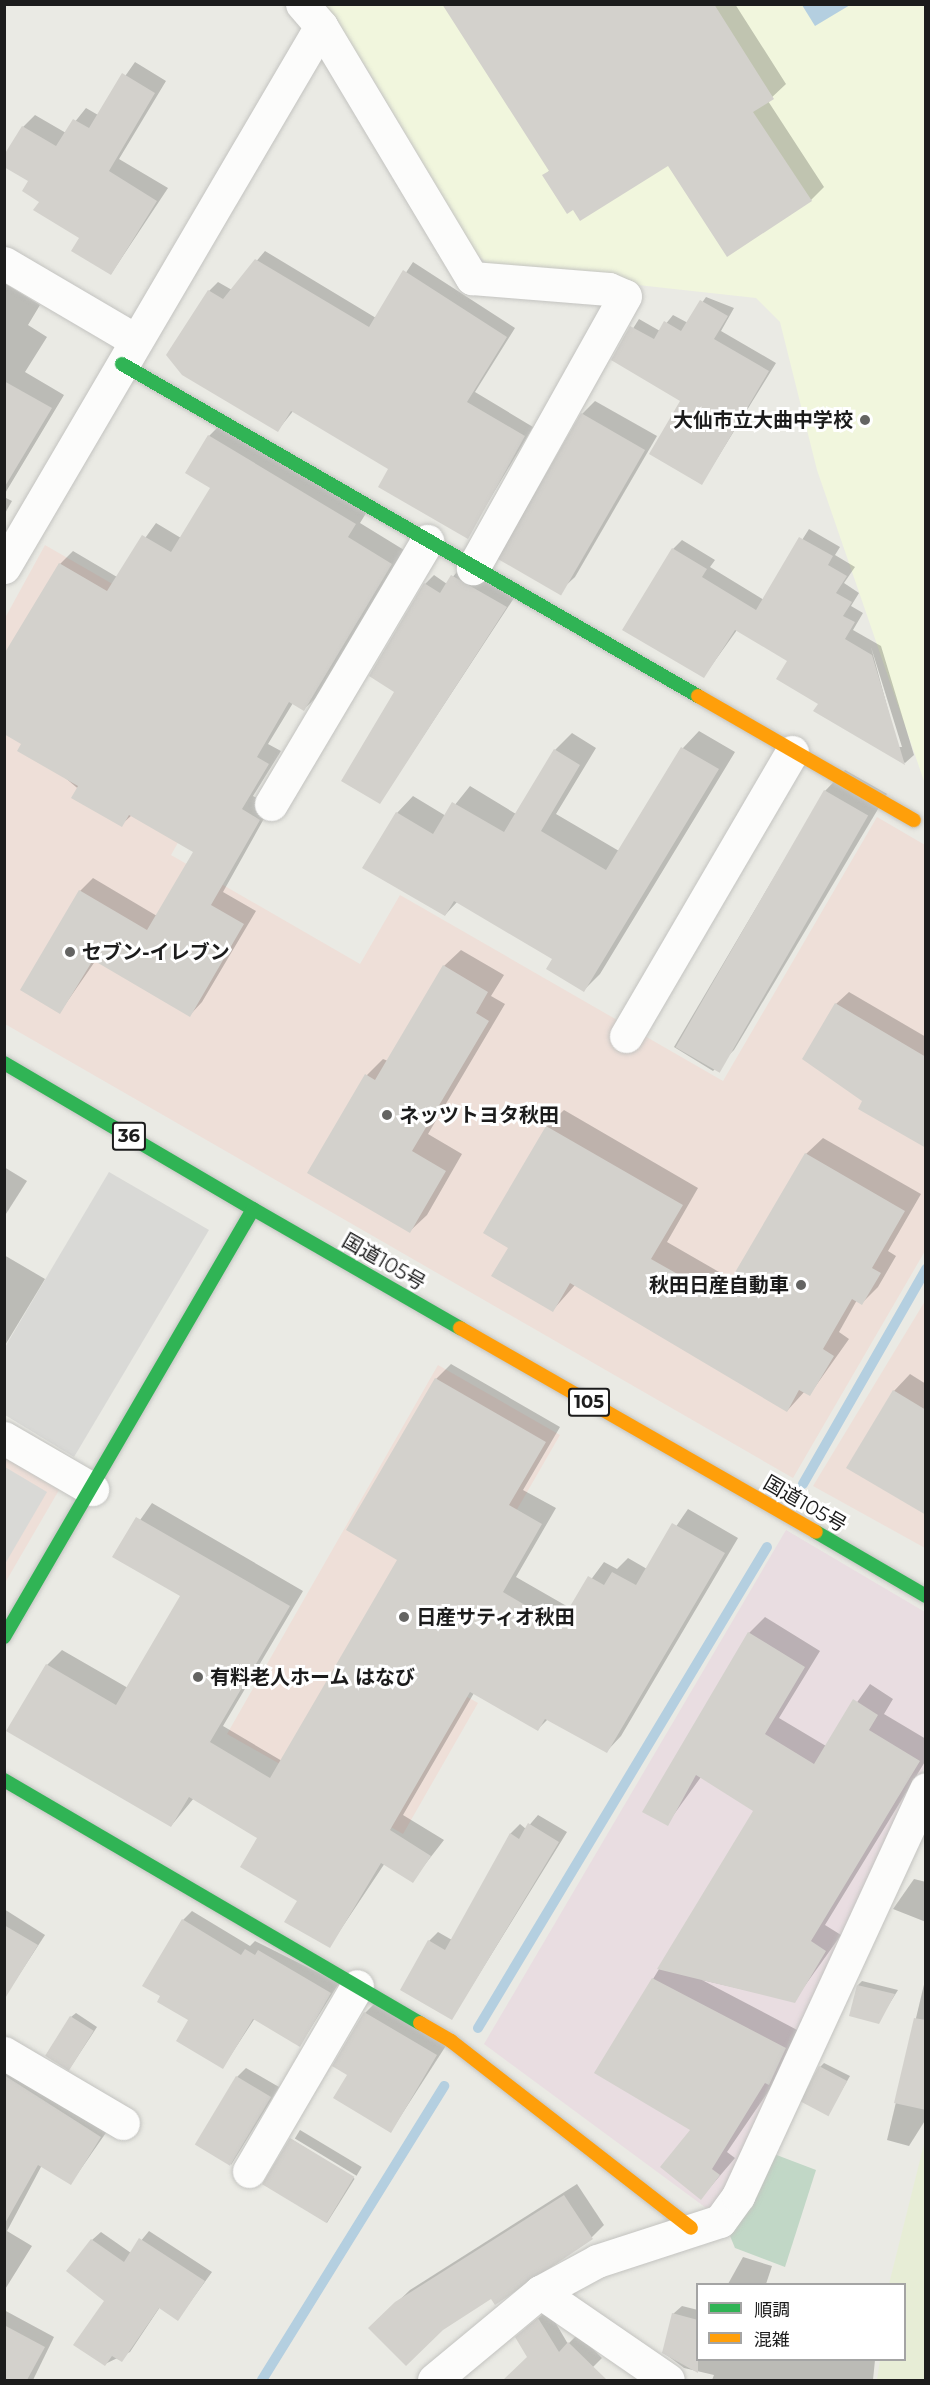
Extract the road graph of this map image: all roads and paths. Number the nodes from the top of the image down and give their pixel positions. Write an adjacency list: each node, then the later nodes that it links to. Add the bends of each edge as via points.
1 (311, 15): 3 (street); 6 (street, via 472,278 609,289 625,297)
2 (4, 263): 3 (street)
3 (129, 352): 4 (main road); 5 (street)
4 (428, 541): 6 (main road); 8 (street)
5 (4, 567)
6 (473, 567): 7 (main road)
7 (792, 752): 9 (main road); 10 (street)
8 (271, 804)
9 (914, 820)
10 (626, 1036)
11 (4, 1063): 12 (main road, 36)
12 (253, 1209): 14 (main road); 15 (main road, 国道105号 / 105)
13 (4, 1438): 14 (street)
14 (92, 1489): 16 (main road)
15 (926, 1596)
16 (4, 1637)
17 (4, 1780): 19 (main road)
18 (926, 1789): 23 (street, via 738,2196 720,2221)
19 (357, 1986): 22 (street); 23 (main road, via 451,2041)
20 (4, 2053): 21 (street)
21 (123, 2123)
22 (249, 2171)
23 (691, 2228): 24 (street, via 597,2261)
24 (540, 2292): 25 (street); 26 (street)
25 (434, 2380)
26 (668, 2380)

